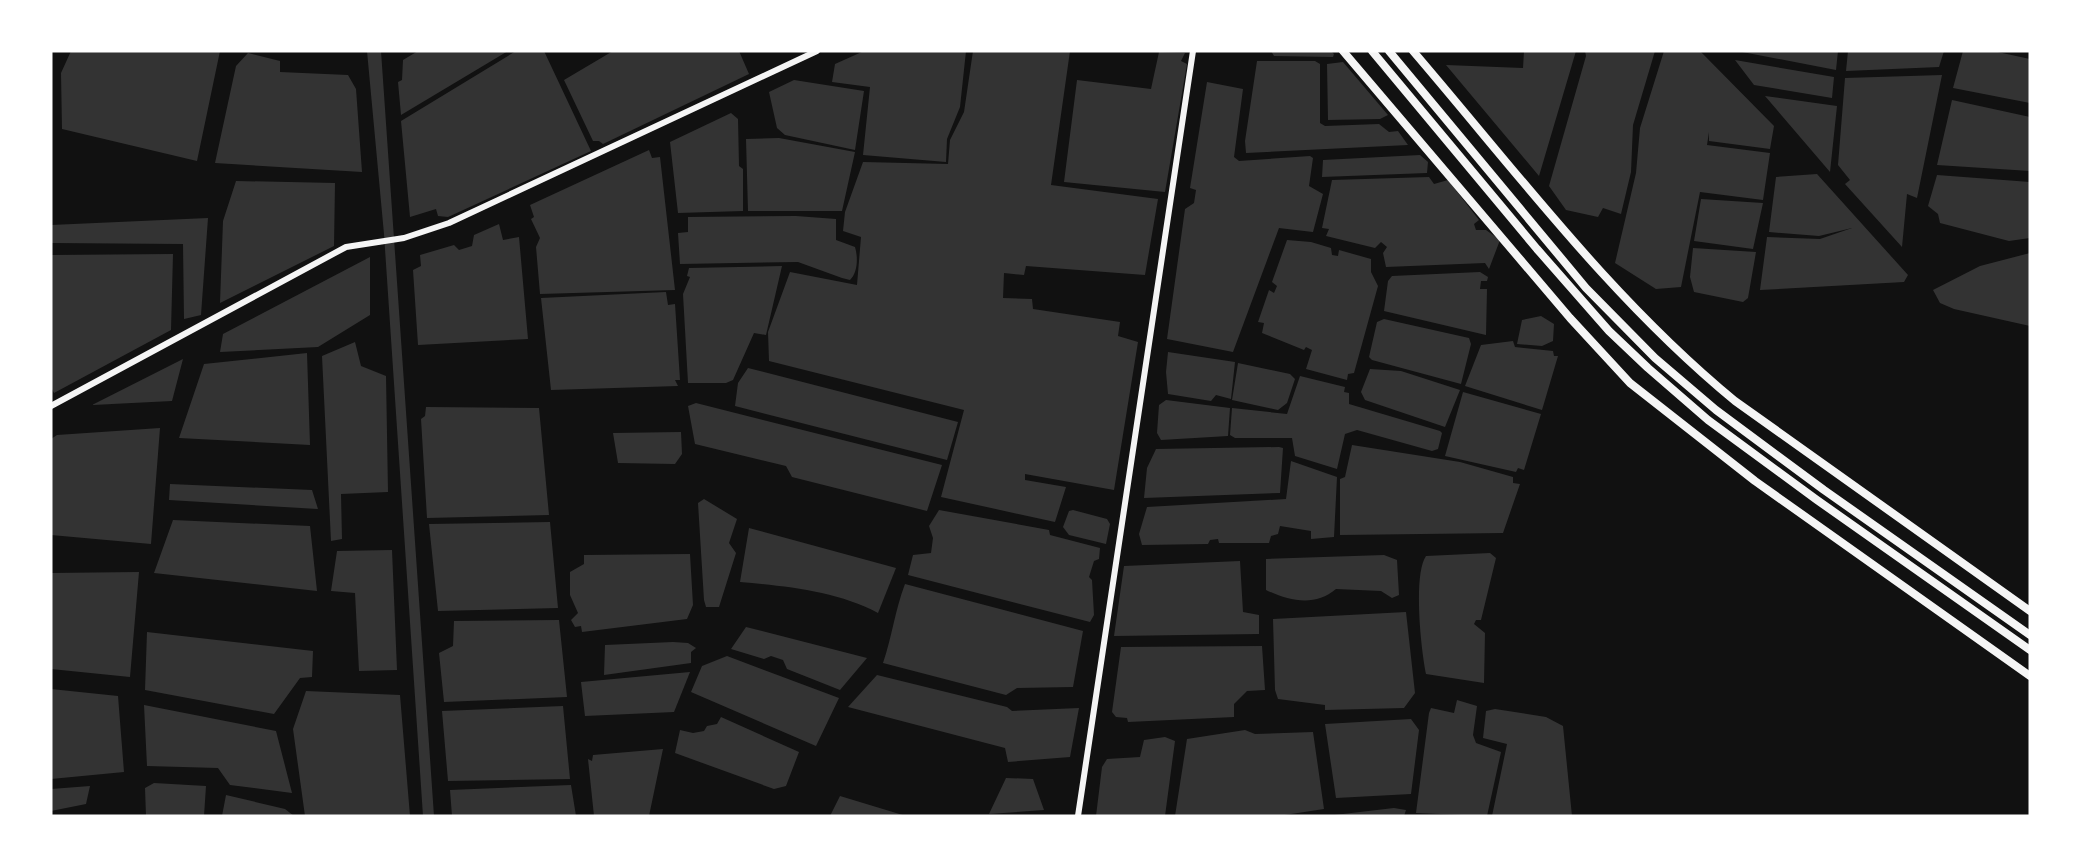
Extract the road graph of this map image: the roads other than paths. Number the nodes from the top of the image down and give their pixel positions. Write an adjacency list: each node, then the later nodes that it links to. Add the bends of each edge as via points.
1 (817, 51): 7 (street, via 449,223 404,238 346,247)
2 (1193, 51): 12 (street)
3 (1343, 51): 11 (main road, via 1630,383 1755,481)
4 (1372, 51): 10 (main road, via 1537,249 1648,368 1708,420 1816,500)
5 (1389, 51): 9 (main road, via 1586,288 1655,358 1813,482)
6 (1413, 51): 8 (main road, via 1622,298 1698,371)
7 (51, 406)
8 (2030, 611)
9 (2030, 635)
10 (2030, 650)
11 (2030, 676)
12 (1078, 816)

